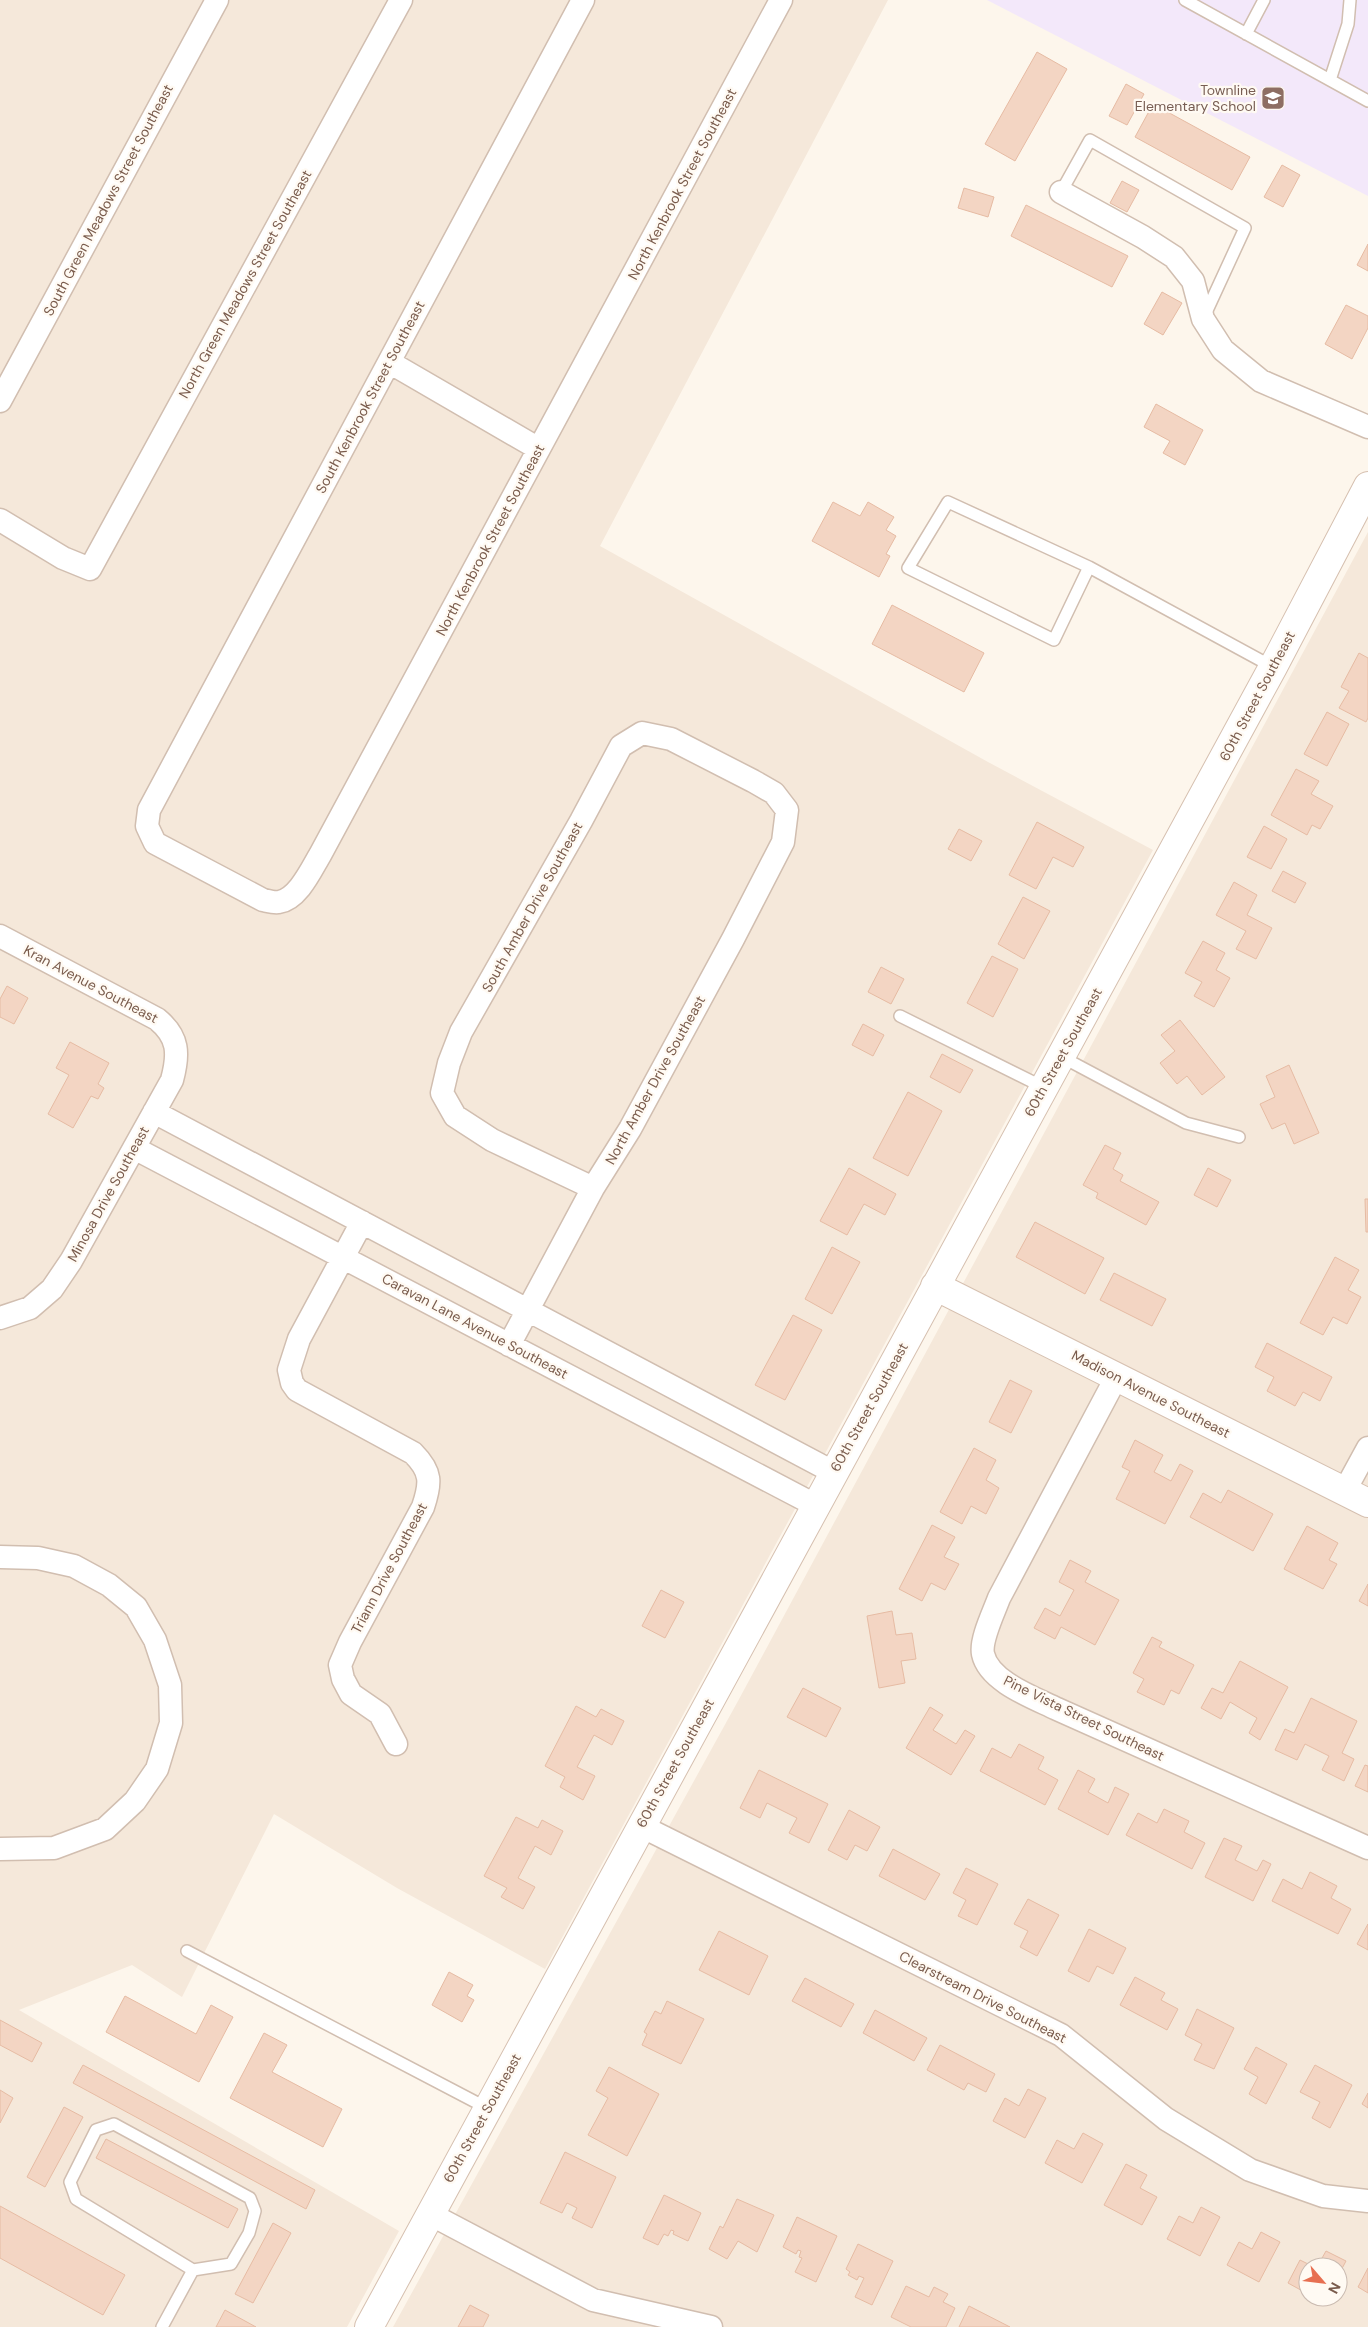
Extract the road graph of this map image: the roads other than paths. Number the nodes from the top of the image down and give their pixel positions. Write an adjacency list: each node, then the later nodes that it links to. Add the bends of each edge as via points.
1 (217, 0): 14 (street, South Green Meadows Street Southeast)
2 (400, 0): 18 (street, North Green Meadows Street Southeast, via 90,569 64,558)
3 (584, 0): 13 (street, South Kenbrook Street Southeast)
4 (1185, 0): 8 (lane)
5 (1264, 0): 8 (lane)
6 (1350, 0): 9 (lane, via 1348,24)
7 (775, 2): 16 (street, North Kenbrook Street Southeast)
8 (1246, 34): 9 (lane)
9 (1330, 80): 10 (lane)
10 (1367, 98)
11 (1061, 192): 12 (street, via 1174,257 1194,281); 12 (lane, via 1090,140 1245,228)
12 (1203, 318): 15 (street, via 1223,350 1261,381)
13 (389, 362): 16 (street); 22 (street, South Kenbrook Street Southeast)
14 (0, 400)
15 (1368, 427)
16 (539, 449): 22 (street, North Kenbrook Street Southeast, via 320,855 286,900 277,903 263,900 155,843 147,826 149,810)
17 (1368, 486): 20 (main road, 60th Street Southeast)
18 (0, 520)
19 (1089, 567): 19 (lane, via 948,502 908,568 1054,640); 20 (lane)
20 (1274, 667): 26 (main road, 60th Street Southeast)
21 (642, 733): 31 (street, North Amber Drive Southeast, via 671,739 753,781 774,793 787,810 783,842 630,1129); 31 (street, South Amber Drive Southeast, via 621,746 461,1032 448,1063 442,1093 456,1116 492,1140)
22 (157, 793)
23 (0, 936): 25 (street, Kran Avenue Southeast, via 157,1019 168,1027)
24 (900, 1016): 27 (lane)
25 (174, 1041): 28 (street, Minosa Drive Southeast, via 178,1058 172,1080)
26 (1060, 1056): 27 (main road, 60th Street Southeast); 29 (lane, via 1186,1123)
27 (1043, 1087): 34 (main road, 60th Street Southeast)
28 (154, 1112): 30 (street, Minosa Drive Southeast); 32 (street)
29 (1239, 1137)
30 (134, 1148): 33 (street, Caravan Lane Avenue Southeast); 36 (street, Minosa Drive Southeast, via 52,1289 30,1308)
31 (593, 1188): 35 (street, North Amber Drive Southeast)
32 (362, 1222): 33 (street, Triann Drive Southeast); 35 (street)
33 (343, 1257): 37 (street, Caravan Lane Avenue Southeast); 44 (street, Triann Drive Southeast, via 299,1338 288,1370 297,1390 413,1453 429,1476 429,1490 423,1507 340,1665 351,1694 380,1714)
34 (935, 1286): 38 (main road, Madison Avenue Southeast); 40 (main road, 60th Street Southeast)
35 (528, 1310): 37 (street, North Amber Drive Southeast); 40 (street)
36 (0, 1318)
37 (509, 1344): 42 (street, Caravan Lane Avenue Southeast)
38 (1117, 1376): 41 (main road, Madison Avenue Southeast); 46 (street, Pine Vista Street Southeast, via 999,1598 986,1632 983,1654 996,1676 1020,1690)
39 (1368, 1448): 41 (street)
40 (833, 1472): 42 (main road, 60th Street Southeast)
41 (1356, 1497)
42 (816, 1505): 45 (main road, 60th Street Southeast)
43 (0, 1557): 47 (street, via 38,1558 74,1566 109,1585 136,1607 155,1640 170,1685 171,1723 157,1769 136,1801 105,1829 54,1848)
44 (396, 1744)
45 (641, 1826): 49 (main road, 60th Street Southeast); 50 (street, Clearstream Drive Southeast, via 1061,2035 1166,2120 1250,2170 1323,2196)
46 (1368, 1848)
47 (0, 1849)
48 (187, 1951): 49 (lane)
49 (487, 2108): 51 (main road, 60th Street Southeast)
50 (1368, 2201)
51 (430, 2214): 54 (main road, 60th Street Southeast); 55 (street, via 593,2300)
52 (193, 2270): 52 (lane, via 76,2199 70,2182 96,2130 114,2124 250,2198 255,2212 249,2233 231,2264); 53 (lane)
53 (162, 2327)
54 (369, 2327)
55 (711, 2327)

